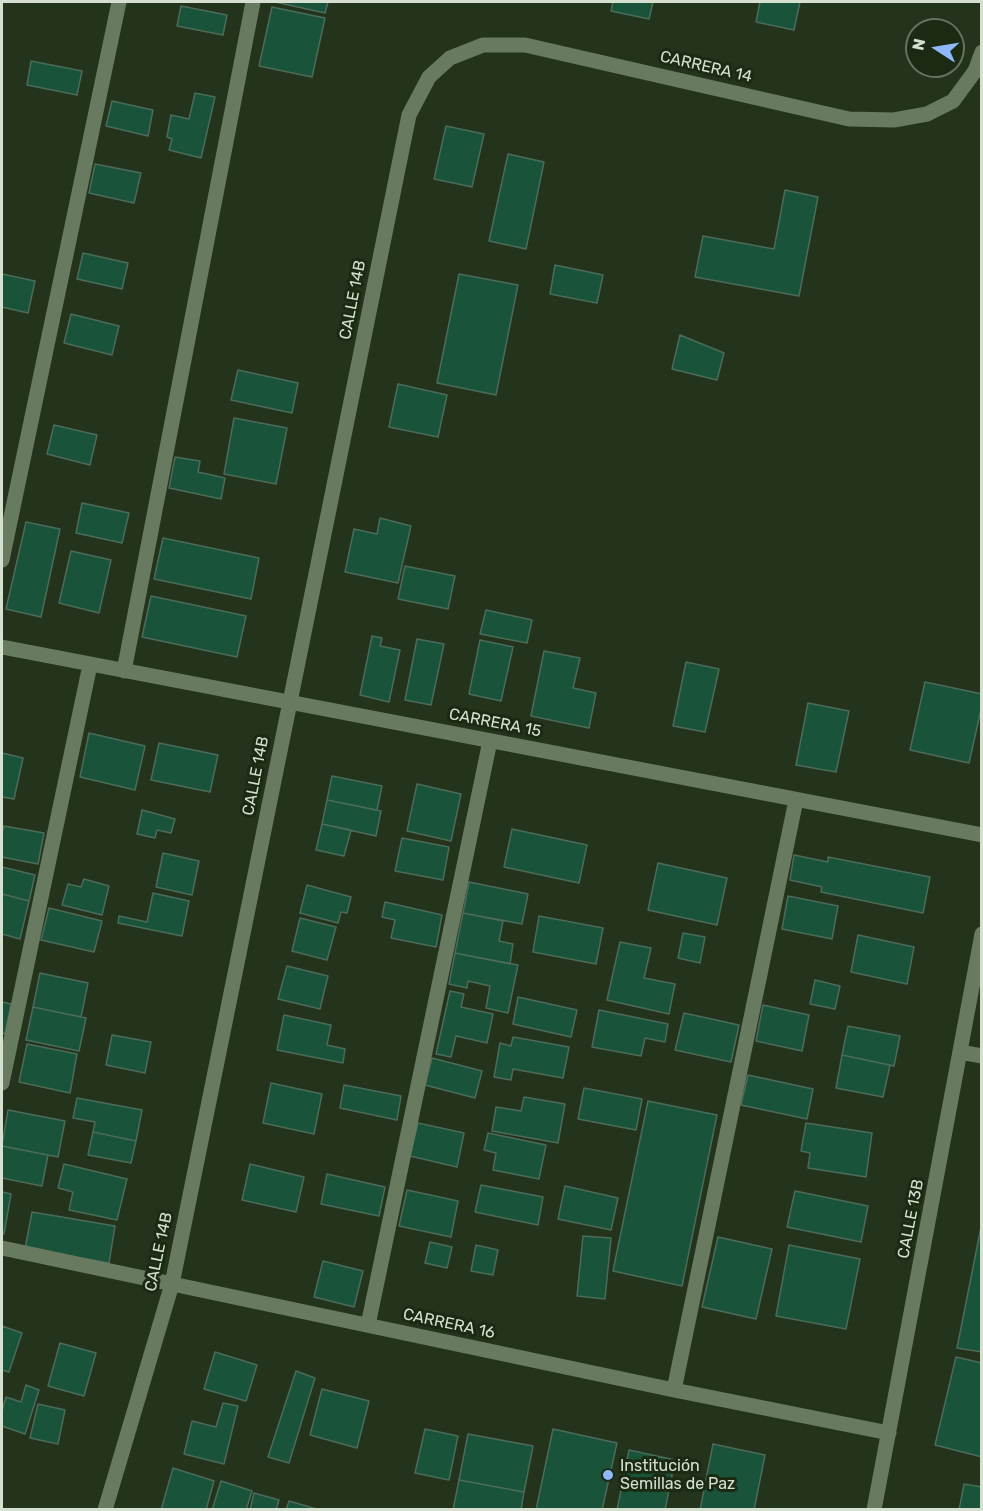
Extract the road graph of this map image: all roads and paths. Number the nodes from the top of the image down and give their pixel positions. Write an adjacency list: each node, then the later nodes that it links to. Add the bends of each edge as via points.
1 (119, 2): 5 (street)
2 (253, 2): 8 (street)
3 (981, 52): 4 (street, CARRERA 14, via 975,71 953,102 927,114 894,120 849,119 525,45 483,45)
4 (450, 58): 9 (street, CALLE 14B, via 429,77 409,115)
5 (2, 560)
6 (2, 647): 7 (street, CARRERA 15)
7 (90, 664): 8 (street, CARRERA 15); 16 (street)
8 (124, 671): 9 (street, CARRERA 15)
9 (290, 703): 10 (street, CARRERA 15); 18 (street, CALLE 14B)
10 (490, 741): 11 (street, CARRERA 15); 19 (street)
11 (796, 800): 12 (street, CARRERA 15); 20 (street)
12 (981, 836)
13 (981, 934): 14 (street, CALLE 13B)
14 (960, 1052): 15 (street); 21 (street, CALLE 13B)
15 (981, 1056)
16 (2, 1083)
17 (2, 1248): 18 (street, CARRERA 16)
18 (172, 1284): 19 (street, CARRERA 16); 22 (street, CALLE 14B)
19 (368, 1325): 20 (street, CARRERA 16)
20 (674, 1390): 21 (street, CARRERA 16)
21 (889, 1433): 23 (street, CALLE 13B)
22 (105, 1509)
23 (874, 1509)

